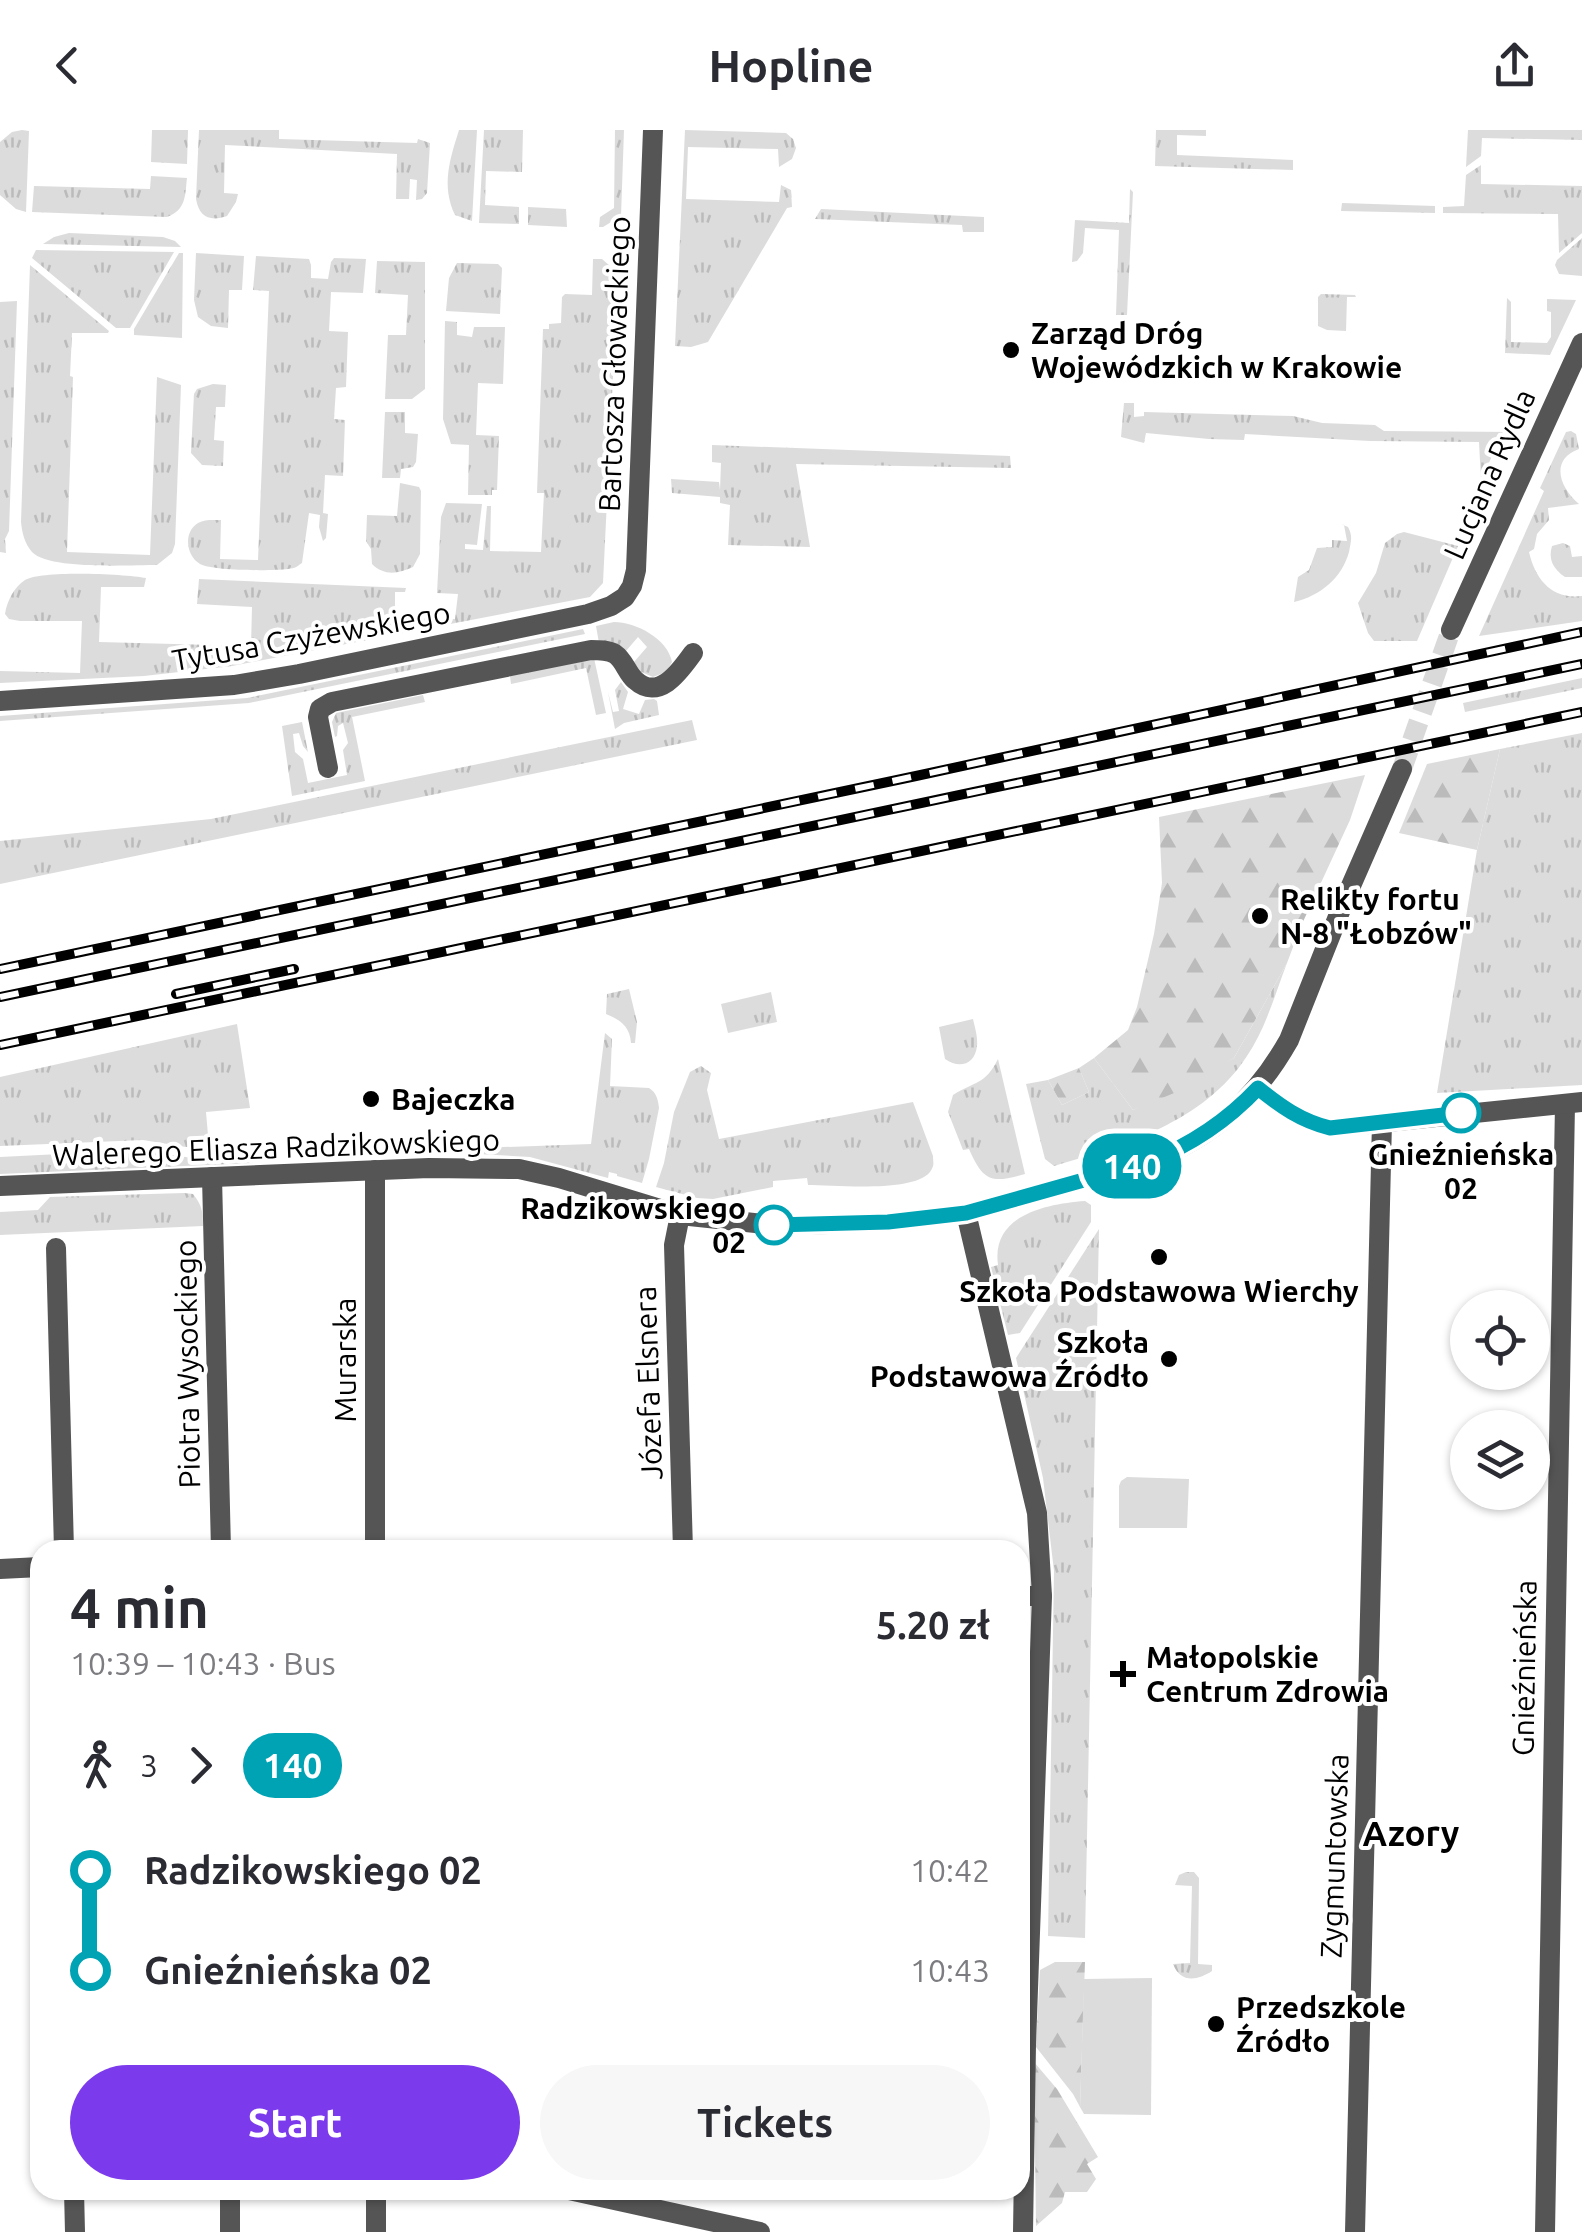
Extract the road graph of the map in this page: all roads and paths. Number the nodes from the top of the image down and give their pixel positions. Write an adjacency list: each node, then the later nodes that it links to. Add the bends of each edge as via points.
1 (652, 130): 3 (street, Bartosza Głowackiego, via 639,540)
2 (1582, 343): 4 (street, Lucjana Rydla)
3 (625, 597): 6 (street, Tytusa Czyżewskiego, via 579,616 234,685)
4 (1452, 630)
5 (693, 653): 7 (street, via 675,677 657,687 635,681 610,652 591,650 332,702 318,717)
6 (0, 701)
7 (328, 768)
8 (1402, 769): 9 (street, via 1289,1040)
9 (1258, 1088): 11 (street, via 1313,1124); 15 (street, Walerego Eliasza Radzikowskiego, via 1222,1122 1168,1154)
10 (1574, 1103): 11 (street); 39 (street, Gnieźnieńska)
11 (1382, 1122): 38 (street, Zygmuntowska)
12 (374, 1170): 13 (street, Walerego Eliasza Radzikowskiego); 16 (street, Walerego Eliasza Radzikowskiego, via 520,1169); 20 (street, Murarska)
13 (212, 1178): 14 (street, Walerego Eliasza Radzikowskiego); 19 (street, Piotra Wysockiego)
14 (0, 1186)
15 (966, 1213): 16 (street, Walerego Eliasza Radzikowskiego, via 798,1225); 25 (street, via 1037,1513)
16 (680, 1214): 21 (street, Józefa Elsnera, via 674,1245)
17 (56, 1248): 18 (street)
18 (64, 1540)
19 (221, 1540)
20 (375, 1540)
21 (683, 1540)
22 (30, 1568): 23 (street)
23 (0, 1569)
24 (1030, 1596): 25 (street)
25 (1042, 1596): 26 (street)
26 (1030, 1933)
27 (74, 2200): 33 (street)
28 (230, 2200): 34 (street)
29 (376, 2200): 35 (street)
30 (600, 2200): 32 (street)
31 (1024, 2200): 37 (street)
32 (669, 2222): 36 (street)
33 (74, 2232)
34 (230, 2232)
35 (376, 2232)
36 (760, 2232)
37 (1023, 2232)
38 (1355, 2232)
39 (1545, 2232)

